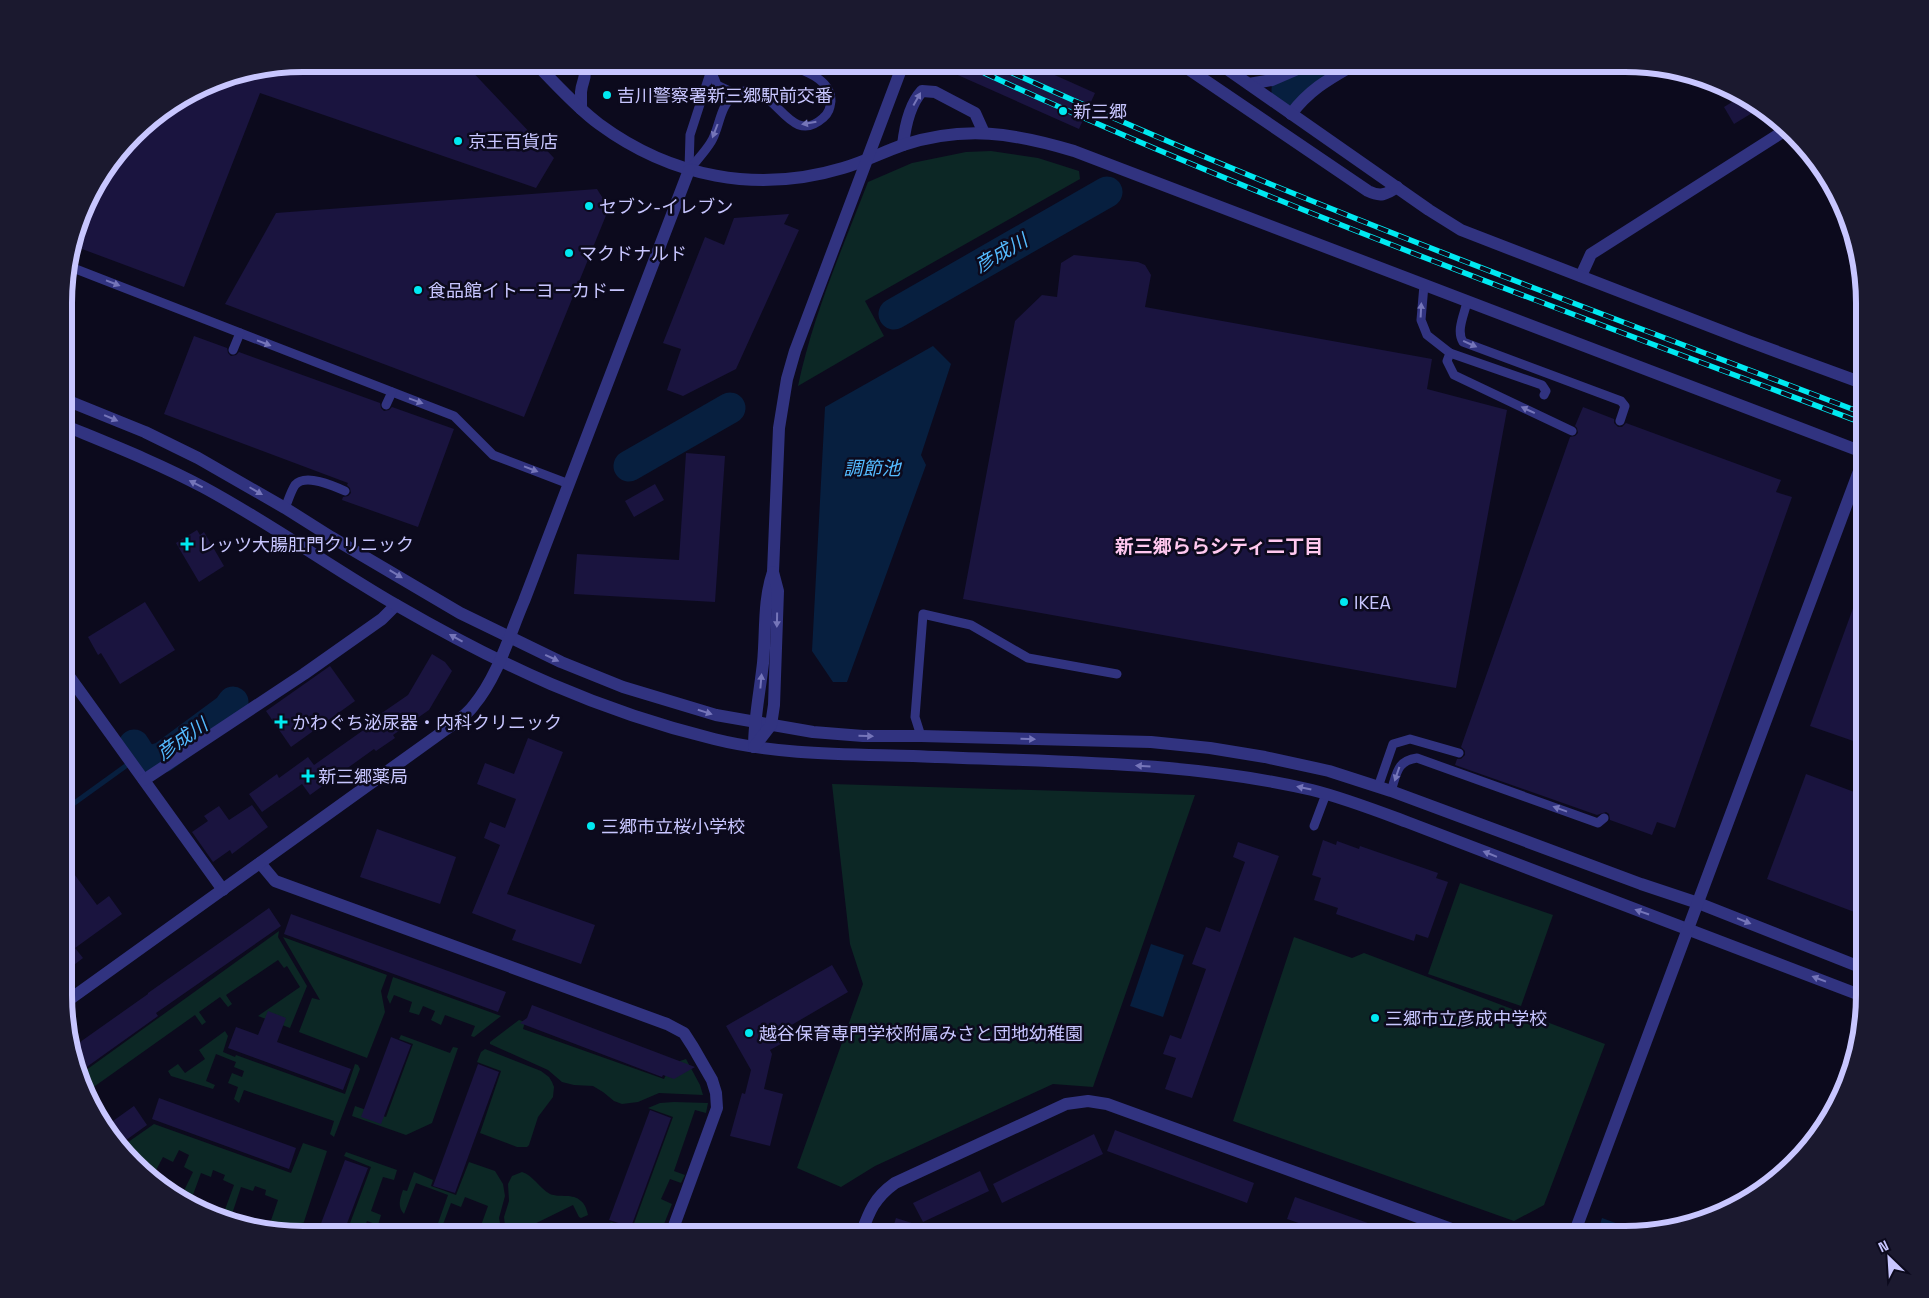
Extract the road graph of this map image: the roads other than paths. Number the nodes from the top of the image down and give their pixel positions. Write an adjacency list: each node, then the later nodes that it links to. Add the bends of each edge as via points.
1 (544, 72): 13 (street)
2 (586, 72): 13 (street, via 581,89)
3 (710, 72): 18 (lane, via 690,135)
4 (714, 72): 12 (lane, via 717,85)
5 (806, 72): 12 (lane, one-way to 12, via 816,76 828,88 831,97 830,108 815,123 802,126 791,121 758,91)
6 (899, 72): 40 (street, via 795,351 782,411)
7 (1193, 72): 19 (street, via 1368,191 1378,196)
8 (1232, 72): 11 (street)
9 (1290, 72): 11 (street, via 1272,80)
10 (1342, 72): 14 (street, via 1303,98)
11 (1249, 84): 14 (street)
12 (736, 94): 18 (lane, one-way to 18, via 725,107 711,142)
13 (581, 109): 18 (street, via 620,138)
14 (1291, 114): 19 (street)
15 (984, 132): 17 (street, via 929,138); 17 (street, one-way to 15, via 916,98 922,91 935,92 975,113); 22 (street, via 1037,140 1074,151)
16 (1781, 133): 21 (street, via 1592,254)
17 (903, 145): 18 (street, via 844,168 784,180 732,179)
18 (689, 170): 37 (street)
19 (1397, 187): 21 (street, via 1461,230)
20 (75, 269): 24 (lane, one-way to 24)
21 (1581, 276): 27 (street)
22 (1424, 285): 23 (street); 26 (lane, one-way to 22, via 1427,335 1421,320)
23 (1468, 302): 32 (lane, one-way to 32, via 1461,326 1463,342 1621,401 1625,406); 35 (street)
24 (240, 333): 25 (lane); 28 (lane, one-way to 28)
25 (233, 350)
26 (1450, 353): 29 (lane, via 1542,385 1546,391); 34 (lane, one-way to 26, via 1454,375 1447,361)
27 (1856, 381)
28 (392, 392): 31 (lane); 37 (lane, one-way to 37, via 454,416 493,455)
29 (1544, 395)
30 (72, 402): 39 (street, one-way to 39, via 198,458)
31 (386, 405)
32 (1620, 421)
33 (72, 428): 41 (street, one-way to 33, via 203,487)
34 (1572, 431)
35 (1856, 451)
36 (1856, 478): 59 (street)
37 (568, 484): 42 (street)
38 (345, 491): 39 (lane, via 336,483 307,479 295,485)
39 (285, 508): 42 (street, one-way to 42, via 460,613)
40 (772, 572): 46 (street, one-way to 40, via 760,696 766,590); 47 (street, one-way to 47, via 778,591)
41 (396, 605): 43 (street, one-way to 41); 51 (street, via 382,619 304,674)
42 (508, 638): 43 (street); 46 (street, one-way to 46, via 623,687 716,715)
43 (499, 661): 49 (street, via 569,693 643,720); 57 (street, via 474,706 463,717)
44 (1117, 674): 48 (lane, via 1028,658 970,625 923,614 916,717)
45 (72, 680): 51 (street)
46 (754, 722): 47 (street); 49 (street)
47 (771, 725): 48 (street, one-way to 48, via 863,736); 49 (street)
48 (921, 736): 52 (street, one-way to 52, via 1151,742 1210,748 1329,771)
49 (754, 747): 54 (street, one-way to 49, via 1202,770)
50 (1459, 753): 52 (lane, via 1410,740 1393,744)
51 (144, 780): 58 (street)
52 (1378, 787): 53 (street)
53 (1391, 791): 55 (lane, one-way to 53, via 1598,823 1416,758 1399,766); 59 (street)
54 (1326, 794): 56 (lane); 60 (street, one-way to 54)
55 (1604, 818)
56 (1314, 826)
57 (260, 863): 58 (street); 64 (street, via 276,881 684,1033 712,1080 716,1108)
58 (223, 890): 63 (street)
59 (1698, 903): 60 (street); 61 (street, one-way to 61)
60 (1688, 928): 62 (street, one-way to 60); 67 (street)
61 (1856, 965)
62 (1856, 993)
63 (72, 998)
64 (674, 1226)
65 (865, 1226): 66 (street, via 876,1200 894,1184 1066,1104 1088,1101 1106,1104)
66 (1443, 1226)
67 (1577, 1226)

